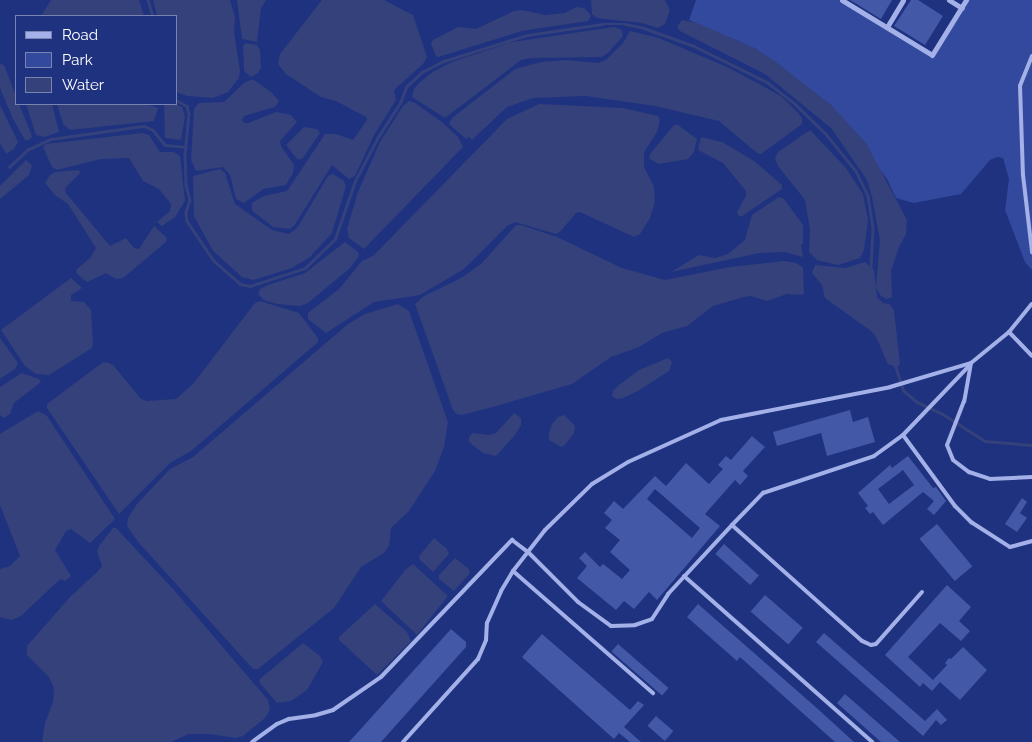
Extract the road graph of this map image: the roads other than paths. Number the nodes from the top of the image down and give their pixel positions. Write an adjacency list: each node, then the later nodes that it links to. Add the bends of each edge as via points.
1 (842, 0): 6 (street)
2 (903, 0): 6 (street)
3 (949, 0): 5 (street)
4 (966, 0): 5 (street)
5 (962, 8): 6 (street, via 932,55)
6 (887, 27)
7 (1032, 56): 8 (lane, via 1020,86 1023,175)
8 (1032, 252)
9 (1032, 304): 10 (lane)
10 (1009, 332): 11 (lane); 12 (lane)
11 (1032, 356)
12 (971, 363): 13 (lane); 14 (lane, via 964,401 947,445 953,460 969,472 990,479); 17 (lane, via 890,387 721,420 628,462 592,484 545,530)
13 (903, 436): 15 (lane, via 874,456 763,492); 16 (lane, via 955,506 971,522 1010,547)
14 (1032, 477)
15 (732, 525): 19 (lane); 20 (lane, via 862,641 871,645 876,644)
16 (1032, 542)
17 (528, 552): 18 (lane); 19 (lane, via 578,602 611,626 635,625 652,619); 22 (lane, via 512,540 381,677 352,698 333,710 289,719)
18 (513, 571): 21 (lane); 23 (lane, via 487,623 486,640 478,659)
19 (684, 576): 24 (lane)
20 (922, 592)
21 (653, 693)
22 (252, 742)
23 (403, 742)
24 (872, 742)

